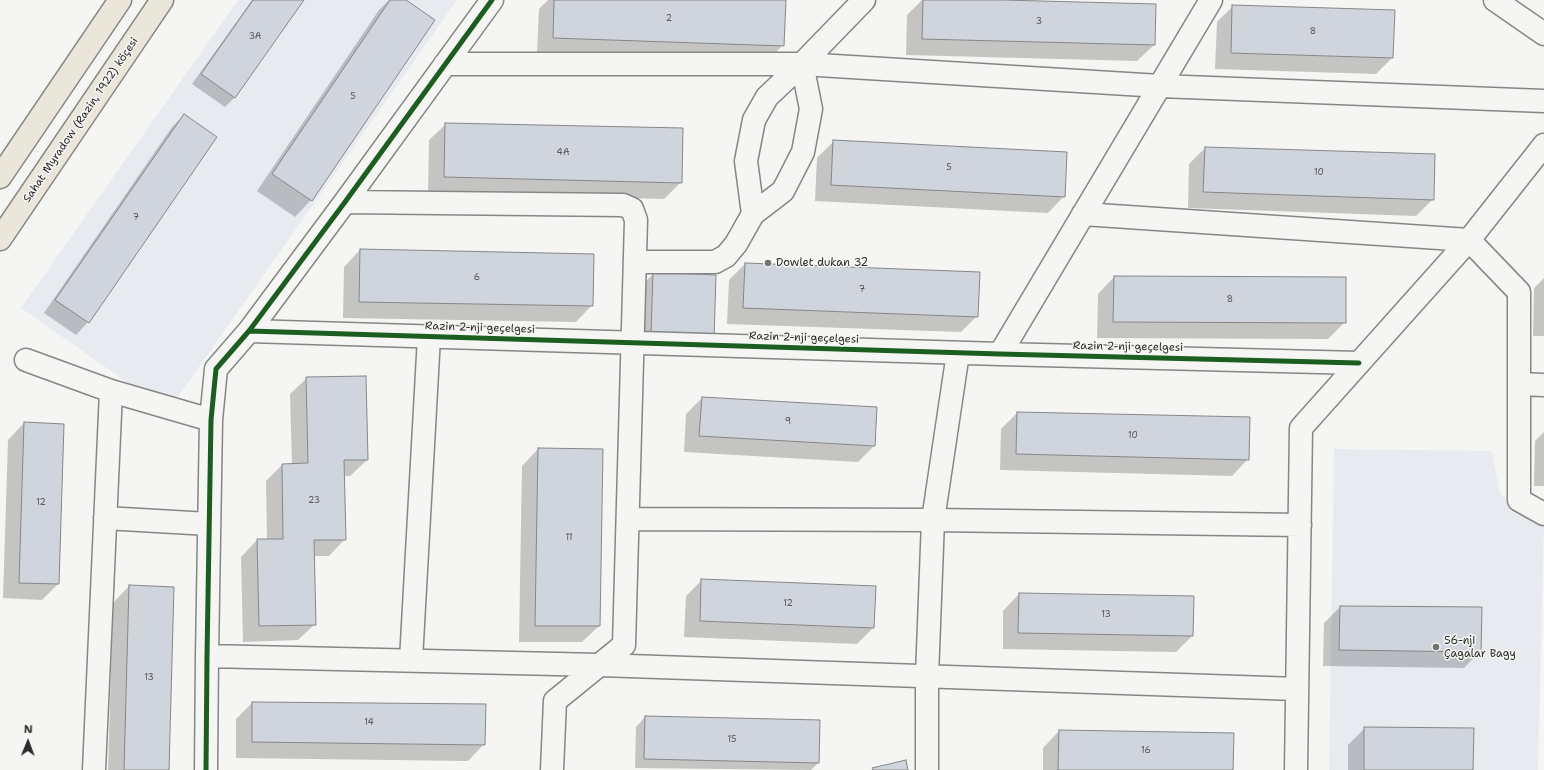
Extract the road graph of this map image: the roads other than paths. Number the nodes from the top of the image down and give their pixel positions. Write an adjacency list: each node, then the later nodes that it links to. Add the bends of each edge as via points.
1 (120, 0): 13 (main road)
2 (162, 0): 19 (main road, Sahat Myradow (Razin, 1922) köçesi)
3 (492, 0): 8 (street)
4 (864, 0): 9 (street)
5 (1211, 0): 10 (street)
6 (1494, 0): 7 (street)
7 (1544, 34)
8 (445, 64): 9 (street); 16 (street)
9 (802, 64): 10 (street); 17 (street, via 768,97 754,120 746,161); 17 (street, via 811,109 803,152 783,191)
10 (1160, 86): 11 (street); 18 (street)
11 (1544, 101)
12 (1544, 145): 20 (street)
13 (19, 146): 14 (main road); 15 (main road)
14 (0, 162)
15 (0, 177)
16 (346, 202): 21 (street, via 623,205 632,209 636,220); 22 (street)
17 (753, 214): 21 (street, via 736,244 726,256 714,262)
18 (1083, 214): 20 (street); 26 (street)
19 (0, 239)
20 (1469, 240): 28 (street); 29 (street, via 1519,292)
21 (635, 262): 24 (street)
22 (249, 332): 23 (street, Razin 2-nji geçelgesi); 32 (street, via 216,369)
23 (429, 337): 24 (street, Razin 2-nji geçelgesi); 40 (street)
24 (634, 343): 25 (street, Razin 2-nji geçelgesi); 35 (street)
25 (958, 352): 26 (street, Razin 2-nji geçelgesi); 36 (street)
26 (1000, 354): 28 (street, Razin 2-nji geçelgesi)
27 (26, 360): 31 (street)
28 (1359, 363): 38 (street, via 1301,428)
29 (1519, 384): 30 (street); 33 (street, via 1519,500)
30 (1544, 385)
31 (111, 391): 32 (street); 34 (street)
32 (211, 420): 37 (street)
33 (1544, 514)
34 (105, 518): 37 (street); 44 (street)
35 (628, 519): 36 (street); 41 (street, via 624,646)
36 (933, 520): 38 (street); 42 (street)
37 (209, 524): 39 (street)
38 (1300, 525): 43 (street)
39 (206, 656): 40 (street); 45 (street)
40 (410, 660): 41 (street)
41 (600, 664): 42 (street); 46 (street, via 555,701)
42 (927, 676): 43 (street); 47 (street)
43 (1297, 689): 48 (street)
44 (94, 770)
45 (206, 770)
46 (552, 770)
47 (927, 770)
48 (1296, 770)

